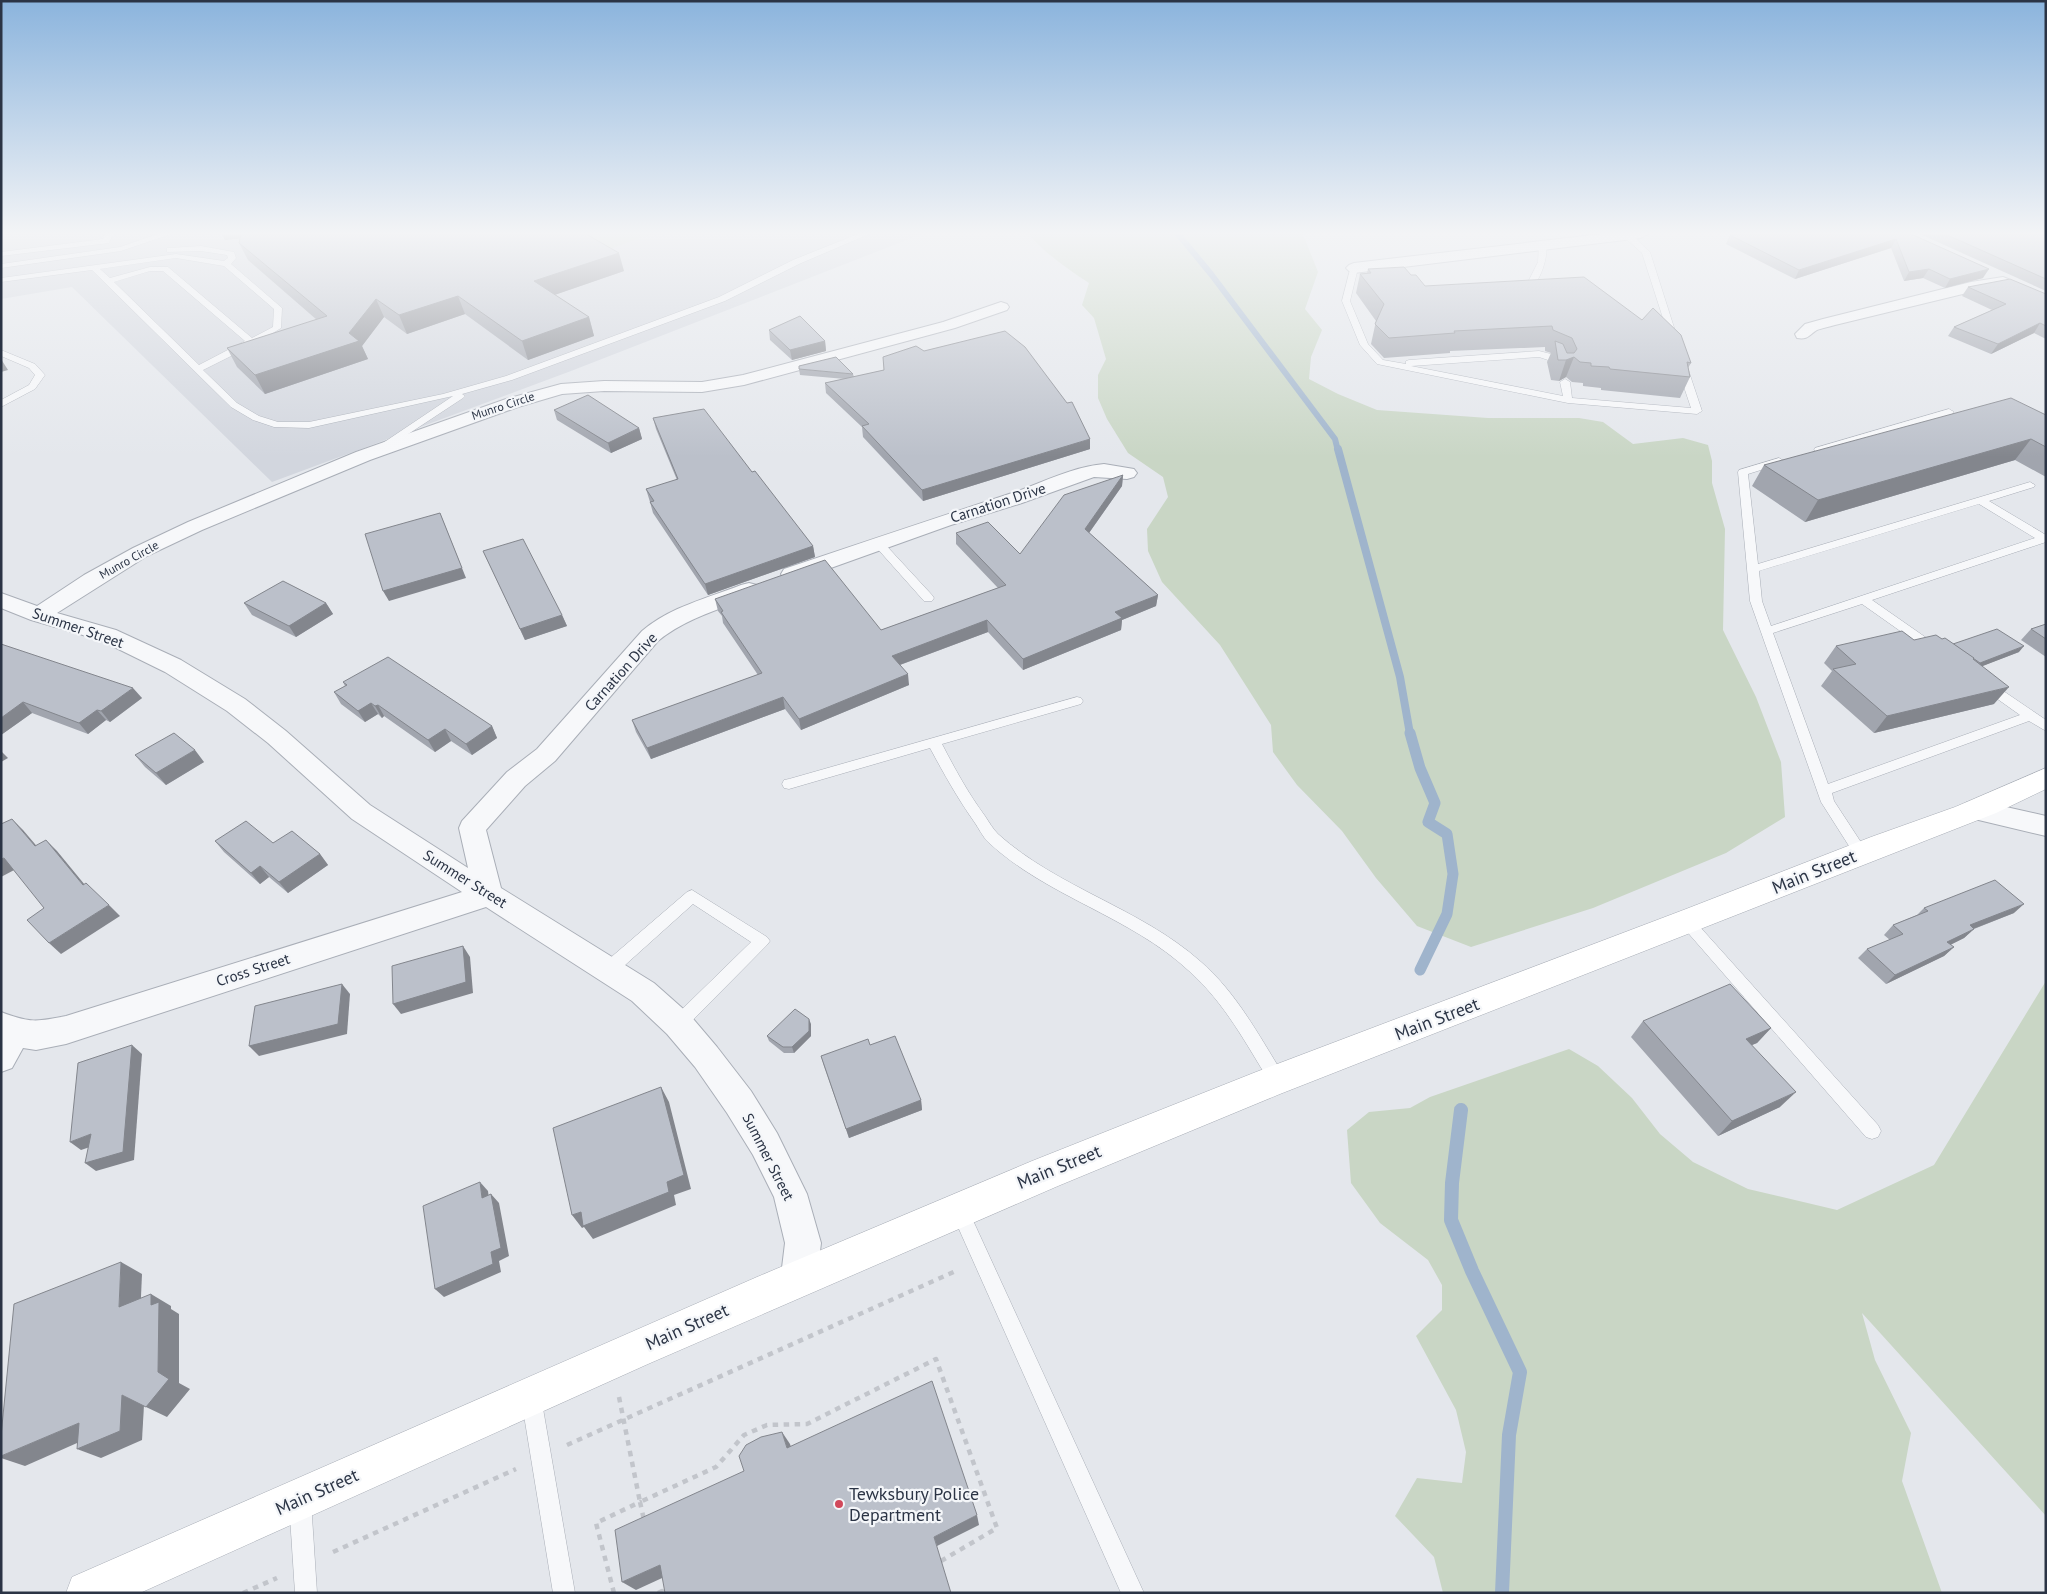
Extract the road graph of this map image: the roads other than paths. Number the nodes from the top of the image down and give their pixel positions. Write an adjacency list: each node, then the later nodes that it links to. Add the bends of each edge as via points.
1 (135, 308): 13 (lane)
2 (212, 308): 10 (lane)
3 (278, 308): 10 (lane, via 277,328)
4 (697, 308): 16 (lane, via 509,378)
5 (996, 308): 20 (street, Munro Circle, via 907,337 722,384 561,389)
6 (1349, 308): 12 (lane, via 1364,345 1380,362)
7 (1664, 308): 17 (lane, via 1697,411)
8 (1884, 308): 9 (street, via 1811,327)
9 (1803, 334)
10 (252, 342): 13 (lane)
11 (1, 353): 18 (lane, via 32,366 40,375 32,388)
12 (1391, 364): 14 (lane, via 1539,354 1561,362); 17 (lane)
13 (198, 369): 16 (lane, via 234,405 256,418 277,425 318,423 372,413)
14 (1563, 370)
15 (1564, 382): 17 (lane)
16 (470, 389): 20 (lane)
17 (1568, 400)
18 (1, 404)
19 (1949, 412): 21 (lane)
20 (377, 451): 31 (street, Munro Circle, via 140,552)
21 (1808, 453)
22 (1790, 459): 27 (lane, via 1743,472)
23 (1127, 473): 26 (street, Carnation Drive, via 1091,471)
24 (2030, 485): 25 (lane)
25 (1980, 500): 27 (lane); 29 (lane, via 2044,539)
26 (879, 544): 28 (lane); 45 (street, Carnation Drive, via 686,614 663,625 650,636 546,755 516,779 472,828)
27 (1753, 569): 32 (lane, via 1756,601)
28 (928, 598)
29 (1863, 599): 32 (lane); 33 (lane)
30 (1, 600): 31 (street, Summer Street)
31 (39, 615): 45 (street, Summer Street, via 108,635 173,666 236,705 361,812)
32 (1767, 631): 41 (lane)
33 (1942, 655)
34 (1974, 677): 36 (lane)
35 (1077, 701): 38 (lane)
36 (2030, 716): 37 (lane); 41 (lane)
37 (2046, 727)
38 (934, 742): 40 (lane); 50 (lane, via 963,796 992,837 1036,870 1142,927 1194,965 1224,995)
39 (2046, 778): 42 (main road, Main Street)
40 (789, 784)
41 (1824, 791): 44 (lane)
42 (1976, 810): 43 (street); 44 (main road, Main Street)
43 (2046, 826)
44 (1861, 853): 46 (main road, Main Street)
45 (489, 894): 47 (street, Summer Street); 49 (street, Cross Street, via 66,1030)
46 (1687, 922): 50 (main road, Main Street); 51 (lane)
47 (608, 970): 48 (street, Summer Street, via 643,992); 48 (lane, via 692,896 762,941)
48 (678, 1024): 53 (street, Summer Street, via 739,1102 790,1194 803,1243)
49 (6, 1039)
50 (1277, 1080): 52 (main road, Main Street)
51 (1872, 1131)
52 (959, 1209): 53 (main road, Main Street); 59 (lane)
53 (799, 1276): 54 (main road, Main Street)
54 (531, 1397): 55 (main road, Main Street); 58 (lane)
55 (300, 1499): 56 (main road, Main Street); 57 (lane)
56 (88, 1593)
57 (306, 1593)
58 (564, 1593)
59 (1133, 1593)

